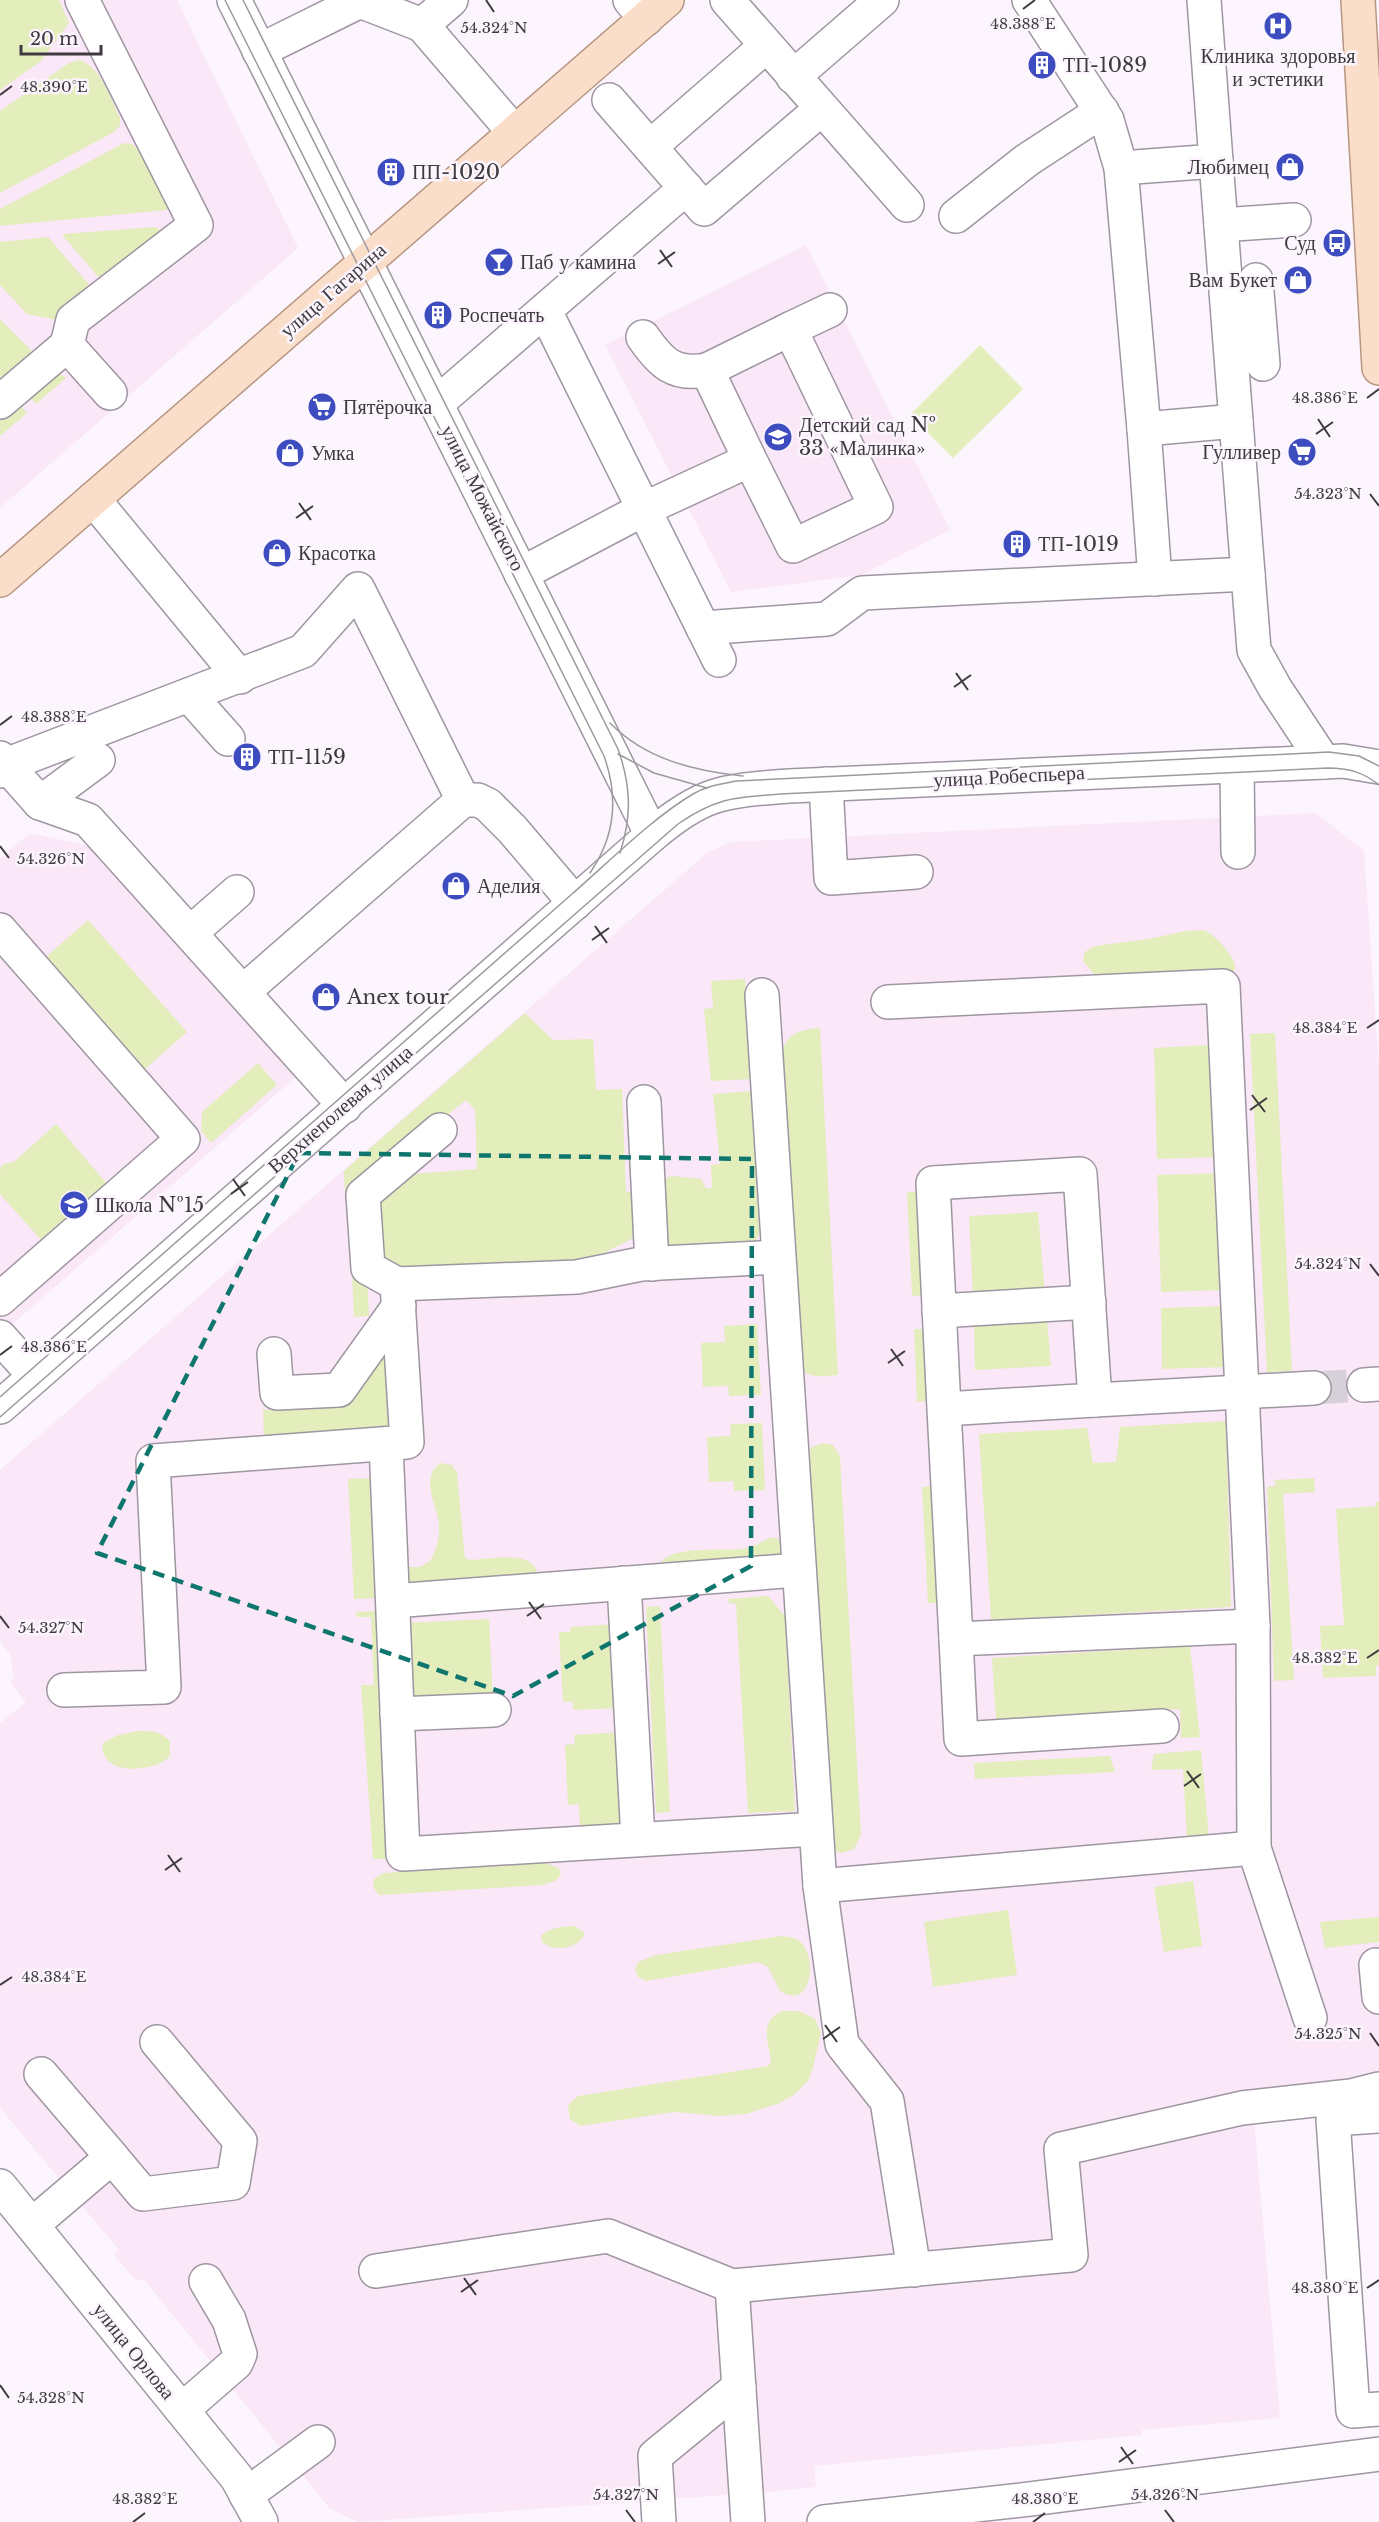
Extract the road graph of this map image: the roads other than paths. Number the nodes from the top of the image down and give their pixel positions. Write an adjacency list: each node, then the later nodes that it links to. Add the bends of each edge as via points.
1 (82, 0): 32 (street, via 196,225 73,320)
2 (234, 0): 12 (street, улица Можайского)
3 (451, 0): 10 (street)
4 (727, 0): 11 (street)
5 (882, 0): 13 (street)
6 (1029, 0): 16 (street)
7 (1204, 0): 19 (street)
8 (1358, 0): 34 (main road)
9 (648, 6): 17 (main road, улица Гагарина)
10 (417, 12): 12 (street, via 360,1); 17 (street)
11 (766, 46): 13 (street); 18 (street)
12 (259, 51): 26 (street, улица Можайского)
13 (793, 76): 15 (street)
14 (609, 100): 18 (street)
15 (821, 109): 21 (street, via 704,209); 22 (street)
16 (1102, 111): 20 (street); 23 (street, via 1027,160)
17 (514, 132): 26 (main road, улица Гагарина)
18 (650, 147): 21 (street)
19 (1216, 161): 20 (street); 25 (street)
20 (1121, 168): 40 (street)
21 (686, 188): 29 (street)
22 (907, 205)
23 (956, 216)
24 (1294, 220): 25 (street)
25 (1221, 225): 27 (street)
26 (364, 263): 38 (street, улица Можайского); 42 (main road, улица Гагарина)
27 (1247, 289): 33 (street); 39 (street)
28 (830, 310): 30 (street)
29 (544, 311): 38 (street); 43 (street)
30 (790, 329): 35 (street); 41 (street, via 876,507 793,546)
31 (643, 337): 35 (street, via 657,357 674,369 691,373)
32 (67, 345): 36 (street); 37 (street)
33 (1263, 364)
34 (1379, 368)
35 (707, 370): 41 (street)
36 (110, 393)
37 (0, 402)
38 (436, 404): 44 (street, улица Можайского)
39 (1236, 421): 40 (street); 45 (street)
40 (1144, 429): 46 (street)
41 (750, 460): 43 (street)
42 (93, 499): 47 (main road, улица Гагарина); 50 (street)
43 (644, 509): 44 (street); 48 (street)
44 (521, 574): 61 (street, улица Можайского)
45 (1248, 574): 46 (street); 54 (street, via 1254,650)
46 (1155, 579): 48 (street, via 862,593 827,619)
47 (0, 580)
48 (703, 628): 49 (street)
49 (719, 660)
50 (240, 676): 51 (street); 59 (street, via 303,651 358,590)
51 (189, 695): 52 (street); 55 (street)
52 (228, 740)
53 (98, 760): 60 (street)
54 (1324, 762): 56 (street, улица Робеспьера); 57 (street, улица Робеспьера, via 1343,761)
55 (2, 764): 60 (street)
56 (1237, 766): 58 (street, улица Робеспьера); 62 (street)
57 (1379, 768)
58 (826, 784): 61 (street, улица Робеспьера, via 732,790 708,797 687,807); 63 (street, via 831,878)
59 (463, 800): 65 (street, via 478,800 501,816); 68 (street)
60 (40, 803): 67 (street, via 88,820)
61 (652, 835): 65 (street, Верхнеполевая улица)
62 (1238, 852)
63 (916, 872)
64 (237, 892): 67 (street)
65 (575, 903): 72 (street, Верхнеполевая улица)
66 (0, 930): 77 (street, via 183,1138)
67 (190, 933): 68 (street)
68 (243, 992): 72 (street)
69 (762, 995): 74 (street)
70 (888, 1002): 84 (street, via 1223,986)
71 (644, 1102): 75 (street)
72 (345, 1106): 82 (street, Верхнеполевая улица)
73 (440, 1130): 76 (street, via 363,1195 368,1268)
74 (778, 1257): 75 (street); 89 (street)
75 (652, 1264): 76 (street, via 578,1277)
76 (398, 1295): 81 (street, via 339,1390 277,1394); 88 (street, via 407,1442)
77 (0, 1299)
78 (1089, 1302): 79 (street); 79 (street, via 1080,1174 933,1183); 85 (street)
79 (939, 1311): 87 (street)
80 (0, 1337): 82 (street)
81 (274, 1354)
82 (35, 1377): 86 (street, Верхнеполевая улица)
83 (1314, 1388): 84 (street)
84 (1243, 1392): 85 (street); 92 (street)
85 (1095, 1400): 87 (street)
86 (0, 1407)
87 (944, 1408): 93 (street)
88 (386, 1444): 91 (street); 94 (street, via 153,1461 164,1687)
89 (798, 1570): 90 (street); 98 (street)
90 (624, 1583): 91 (street); 99 (street)
91 (393, 1601): 96 (street)
92 (1253, 1626): 93 (street); 100 (street)
93 (956, 1639): 97 (street, via 962,1739)
94 (64, 1690)
95 (494, 1710): 96 (street)
96 (398, 1714): 99 (street, via 403,1854)
97 (1162, 1726)
98 (816, 1828): 99 (street); 101 (street)
99 (638, 1839)
100 (1254, 1848): 101 (street); 104 (street)
101 (820, 1886): 112 (street, via 842,2044 887,2101)
102 (1376, 1965): 103 (street)
103 (1379, 1997)
104 (1310, 2018)
105 (157, 2042): 109 (street, via 240,2141 233,2183 143,2194)
106 (41, 2074): 109 (street)
107 (1379, 2089): 112 (street, via 1351,2096 1242,2108 1061,2149 1071,2255)
108 (1379, 2116): 117 (street, via 1332,2119 1353,2411)
109 (112, 2157): 111 (street)
110 (0, 2186): 111 (street, улица Орлова)
111 (32, 2225): 118 (street, улица Орлова)
112 (914, 2270): 115 (street)
113 (376, 2271): 115 (street, via 608,2236)
114 (206, 2281): 118 (street, via 229,2320 240,2354 236,2363)
115 (732, 2286): 116 (street)
116 (739, 2387): 122 (street, via 655,2456); 123 (street)
117 (1379, 2409)
118 (182, 2410): 121 (street, улица Орлова, via 237,2478)
119 (318, 2442): 121 (street)
120 (1379, 2454): 124 (street)
121 (254, 2508)
122 (659, 2522)
123 (748, 2522)
124 (824, 2522)

